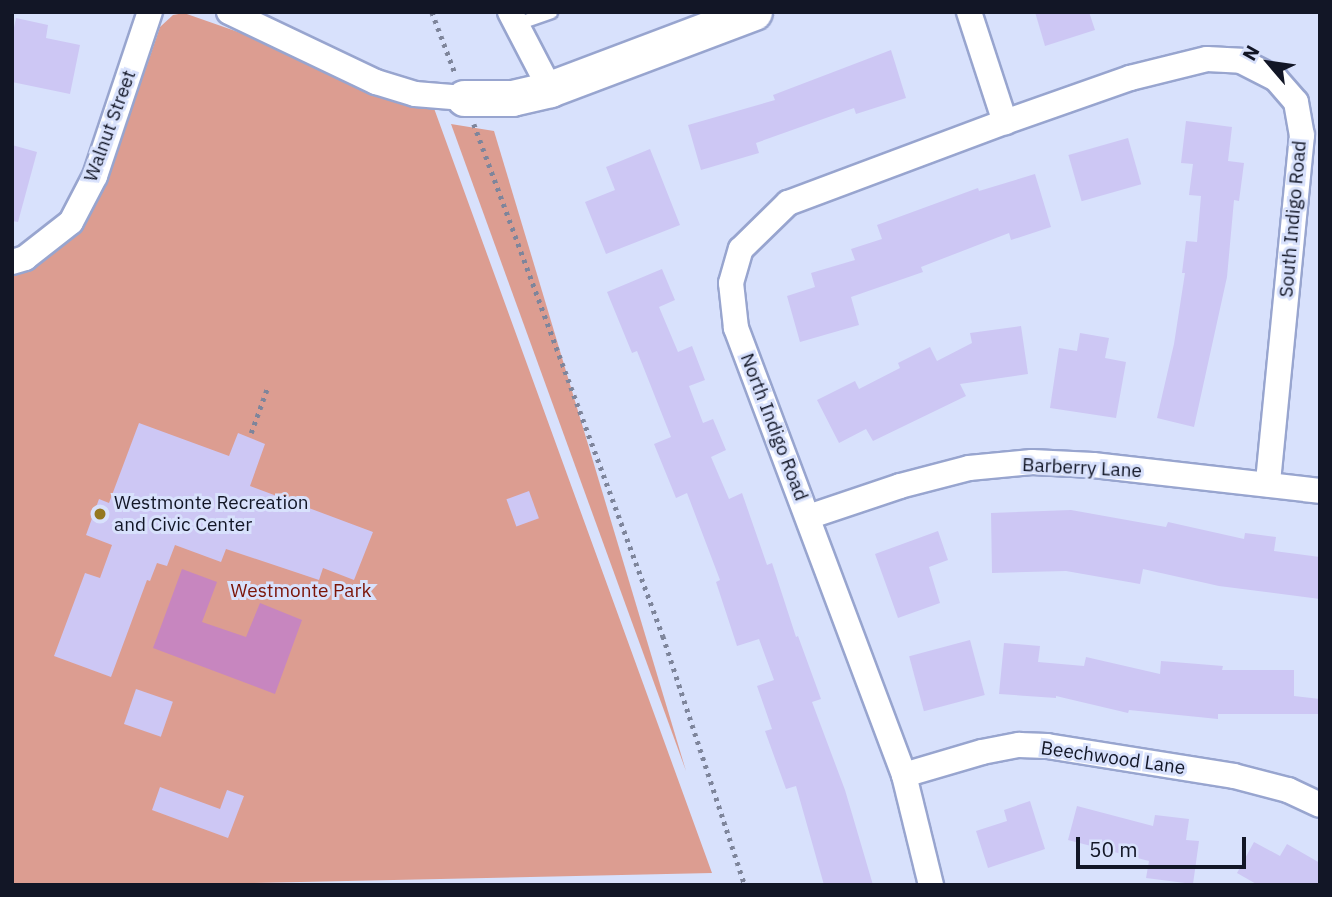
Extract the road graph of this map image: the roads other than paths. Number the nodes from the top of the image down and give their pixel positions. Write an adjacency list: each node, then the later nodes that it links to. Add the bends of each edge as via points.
1 (150, 12): 10 (street, Walnut Street, via 95,176 71,222)
2 (229, 12): 8 (street, via 376,82 415,94)
3 (551, 12): 6 (lane)
4 (754, 12): 7 (street)
5 (970, 12): 9 (street)
6 (513, 18): 7 (street)
7 (550, 89): 8 (street, via 512,98)
8 (464, 98)
9 (1004, 122): 11 (street, South Indigo Road, via 1130,79 1207,59 1241,61 1276,79 1296,102 1302,135); 13 (street, North Indigo Road, via 788,203 741,249 730,283 736,328)
10 (19, 260)
11 (1268, 484): 12 (street, Barberry Lane); 13 (street, Barberry Lane, via 1032,462 970,467)
12 (1320, 491)
13 (808, 517): 14 (street, North Indigo Road)
14 (904, 775): 15 (street, Beechwood Lane, via 982,752 1019,745 1047,746 1234,776 1288,790); 16 (street, North Indigo Road)
15 (1320, 805)
16 (931, 885)

